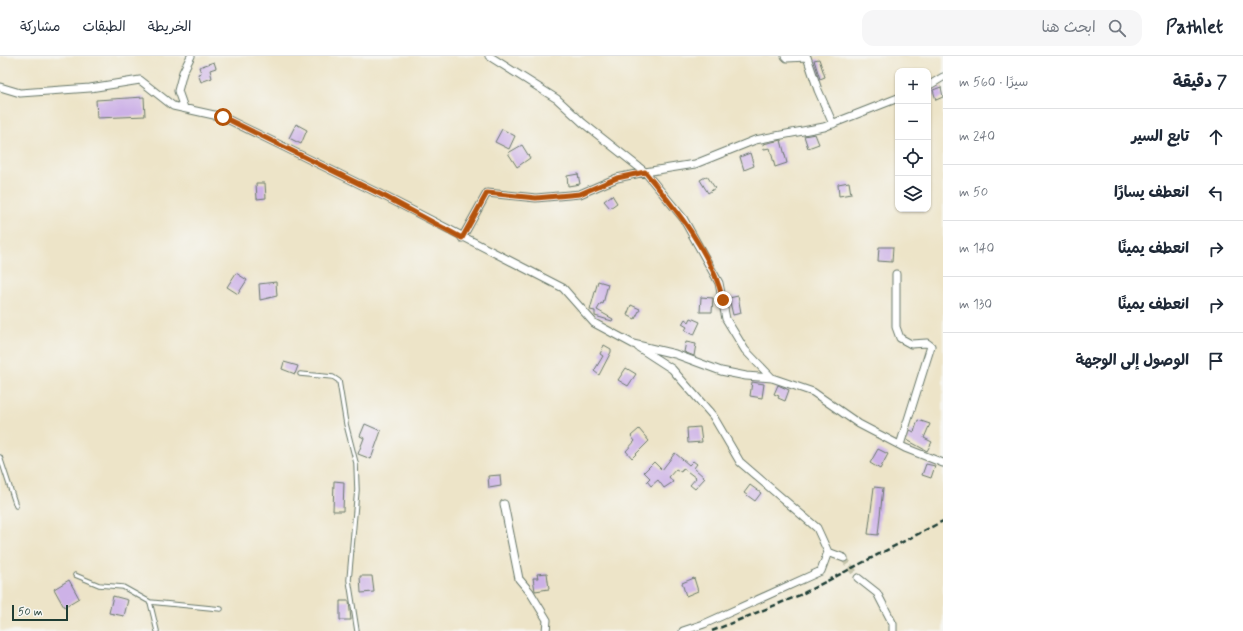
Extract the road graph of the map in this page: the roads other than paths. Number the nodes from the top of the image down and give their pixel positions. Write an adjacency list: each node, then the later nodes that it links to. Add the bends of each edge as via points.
1 (191, 56): 8 (street, via 178,91)
2 (489, 56): 10 (street, via 557,99)
3 (784, 56): 9 (street, via 807,57)
4 (943, 77): 5 (street)
5 (931, 84)
6 (0, 87): 8 (street, via 20,93 90,88 140,80 173,106)
7 (895, 99): 9 (street)
8 (184, 108): 11 (street, via 223,117 386,197)
9 (833, 124): 10 (street, via 755,140 695,164)
10 (645, 172): 11 (street, via 617,178 580,194 536,198 487,193); 15 (street, via 683,218 719,283 726,319 745,350)
11 (462, 238): 13 (street, via 562,288 594,323)
12 (896, 274): 16 (street, via 896,327 900,338 911,344 927,343 932,346)
13 (633, 344): 15 (street, via 674,354 733,374); 21 (street, via 672,369 714,416 740,462 817,528)
14 (300, 374): 28 (lane, via 333,377 339,381 356,463 357,490 349,580)
15 (772, 378): 16 (street, via 813,392 859,424)
16 (900, 445): 18 (street)
17 (0, 457): 20 (lane)
18 (943, 463)
19 (504, 504): 29 (street, via 519,579 547,620)
20 (16, 506)
21 (828, 552): 22 (street); 30 (street, via 821,571)
22 (844, 558)
23 (75, 575): 25 (lane, via 99,585 123,587)
24 (858, 578): 31 (street, via 877,592 893,624)
25 (150, 602): 26 (lane); 27 (lane)
26 (220, 610)
27 (157, 631)
28 (357, 631)
29 (546, 631)
30 (683, 631)
31 (893, 631)

